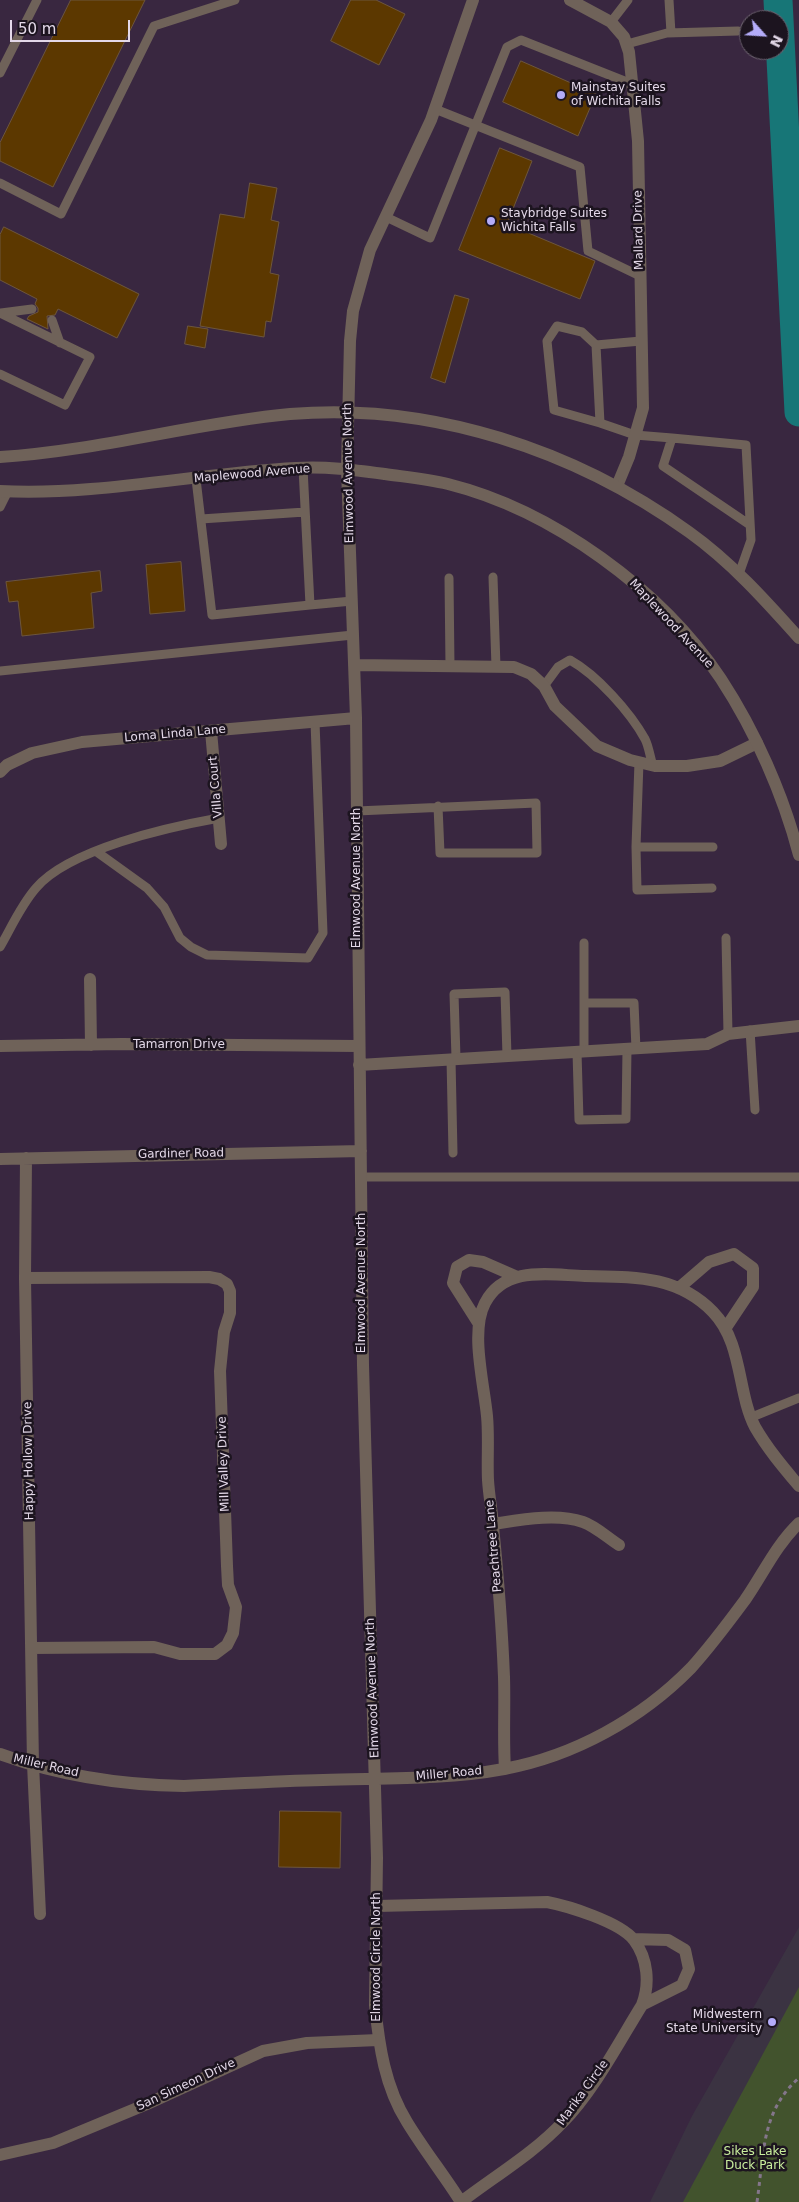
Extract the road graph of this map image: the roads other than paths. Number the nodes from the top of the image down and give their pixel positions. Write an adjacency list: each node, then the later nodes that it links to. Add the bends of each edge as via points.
1 (37, 0): 11 (lane)
2 (235, 0): 15 (lane, via 154,26 61,214)
3 (473, 0): 13 (street, Elmwood Avenue North)
4 (570, 0): 7 (street, Mallard Drive)
5 (628, 0): 7 (lane)
6 (669, 0): 9 (lane)
7 (611, 22): 10 (street, Mallard Drive)
8 (738, 31): 9 (lane)
9 (671, 33): 10 (lane)
10 (627, 44): 12 (street, Mallard Drive)
11 (0, 73)
12 (632, 84): 14 (lane, via 521,40 507,47); 17 (street, Mallard Drive, via 638,141)
13 (435, 109): 14 (lane); 16 (street, Elmwood Avenue North)
14 (475, 126): 16 (lane, via 430,238); 17 (lane, via 580,167 588,251)
15 (0, 183)
16 (386, 216): 25 (street, Elmwood Avenue North, via 370,250 353,311)
17 (640, 276): 21 (street, Mallard Drive)
18 (32, 309): 19 (lane)
19 (0, 313): 22 (lane)
20 (52, 320): 22 (lane)
21 (641, 341): 23 (lane); 27 (street, Mallard Drive, via 643,408)
22 (60, 343): 24 (lane, via 90,357 66,406)
23 (596, 345): 26 (lane); 26 (lane, via 582,332 557,326 548,341 554,410)
24 (0, 375)
25 (347, 411): 29 (street, via 289,414); 31 (street, Elmwood Avenue North); 33 (street, via 422,419 499,438)
26 (600, 424): 27 (lane)
27 (635, 435): 28 (lane); 33 (street, Mallard Drive)
28 (672, 438): 38 (lane, via 663,466); 38 (lane, via 746,445)
29 (0, 458)
30 (303, 468): 31 (street, Maplewood Avenue); 32 (street, Maplewood Avenue); 36 (lane)
31 (347, 469): 42 (street, Elmwood Avenue North); 54 (street, Maplewood Avenue, via 449,484 529,514 561,531 624,574 698,649 721,679)
32 (196, 478): 34 (street, Maplewood Avenue, via 84,491); 37 (lane)
33 (617, 486): 39 (street, via 690,532)
34 (4, 491): 35 (lane)
35 (0, 507)
36 (305, 512): 37 (lane); 43 (lane)
37 (201, 519): 43 (lane, via 212,615)
38 (750, 525): 39 (lane, via 751,540)
39 (739, 574): 45 (street)
40 (493, 577): 48 (lane)
41 (449, 578): 47 (lane)
42 (352, 600): 43 (lane); 44 (street, Elmwood Avenue North)
43 (310, 605)
44 (353, 634): 46 (street, Elmwood Avenue North); 49 (lane)
45 (799, 638)
46 (354, 665): 47 (street); 51 (street, Elmwood Avenue North)
47 (450, 666): 48 (street)
48 (496, 667): 50 (street, via 514,667 531,674)
49 (0, 671)
50 (544, 686): 55 (street, via 555,706 597,746); 56 (lane, via 558,666 570,660 584,668 626,712 646,741)
51 (356, 718): 52 (street, Loma Linda Lane); 59 (street, Elmwood Avenue North)
52 (315, 722): 53 (street, Loma Linda Lane); 64 (lane, via 324,933 308,958 207,955 199,951 180,938 164,907 147,888)
53 (211, 731): 57 (street, Loma Linda Lane, via 82,742 32,753); 60 (street, Villa Court)
54 (756, 743): 56 (street, via 720,761 687,766); 65 (street, Maplewood Avenue)
55 (639, 762): 56 (street); 62 (lane)
56 (652, 766)
57 (0, 772)
58 (438, 806): 58 (lane, via 536,803 537,853 440,854); 59 (lane)
59 (356, 811): 77 (street, Elmwood Avenue North)
60 (219, 818): 61 (street, Villa Court); 64 (lane, via 160,829)
61 (221, 844)
62 (636, 847): 63 (lane); 66 (lane, via 637,890)
63 (713, 847)
64 (97, 852): 69 (lane, via 66,863 36,888)
65 (799, 855)
66 (712, 888)
67 (726, 938): 74 (lane)
68 (584, 943): 71 (lane)
69 (0, 947)
70 (90, 979): 75 (street)
71 (584, 1003): 78 (lane, via 634,1003); 79 (lane)
72 (799, 1026): 73 (street)
73 (750, 1030): 74 (street); 83 (lane)
74 (728, 1034): 78 (street, via 707,1044)
75 (91, 1045): 76 (street, Tamarron Drive); 77 (street, Tamarron Drive)
76 (0, 1046)
77 (358, 1046): 82 (street, Elmwood Avenue North)
78 (632, 1049): 79 (street); 79 (lane, via 626,1119 579,1120)
79 (580, 1052): 80 (street)
80 (507, 1056): 81 (street); 81 (lane, via 505,992 454,994)
81 (454, 1058): 82 (street); 85 (lane)
82 (359, 1065): 84 (street, Elmwood Avenue North)
83 (755, 1110)
84 (361, 1151): 86 (street, Gardiner Road); 89 (street, Elmwood Avenue North)
85 (453, 1153)
86 (26, 1158): 87 (street, Gardiner Road); 91 (street, Happy Hollow Drive)
87 (0, 1159)
88 (799, 1177): 89 (lane)
89 (361, 1178): 105 (street, Elmwood Avenue North, via 363,1365)
90 (515, 1276): 92 (street, Peachtree Lane, via 628,1277); 93 (street, Peachtree Lane, via 504,1282 485,1303); 93 (street, Peachtree Lane, via 483,1262 469,1260 457,1267 453,1283)
91 (26, 1278): 101 (street, Happy Hollow Drive); 101 (street, Mill Valley Drive, via 209,1277 227,1284 230,1313 224,1332 220,1371 227,1576 236,1607 233,1634 227,1645 215,1654 180,1654 154,1647)
92 (680, 1287): 94 (street, Peachtree Lane, via 691,1292 714,1313); 94 (street, via 709,1262 734,1254 753,1268 753,1287)
93 (479, 1324): 99 (street, Peachtree Lane)
94 (725, 1329): 96 (street, Peachtree Lane, via 741,1370)
95 (799, 1398): 96 (lane)
96 (752, 1417): 97 (street, Peachtree Lane, via 780,1464)
97 (799, 1486)
98 (799, 1523): 104 (street, Miller Road, via 772,1555 719,1634 664,1693 593,1740)
99 (493, 1524): 100 (street, via 570,1519 584,1522); 104 (street, Peachtree Lane, via 504,1678)
100 (619, 1545)
101 (32, 1648): 103 (street, Happy Hollow Drive)
102 (0, 1754): 103 (street, Miller Road)
103 (33, 1764): 105 (street, Miller Road, via 97,1778 157,1786); 107 (street, Happy Hollow Drive)
104 (505, 1769): 105 (street, Miller Road, via 451,1776)
105 (376, 1779): 106 (street, Elmwood Circle North)
106 (377, 1906): 108 (street, via 546,1902 584,1911); 110 (street, Elmwood Circle North)
107 (40, 1914)
108 (633, 1939): 109 (street, Marika Circle, via 648,1974); 109 (street, via 668,1940 684,1950 690,1969 682,1985)
109 (642, 2005): 112 (street, Marika Circle, via 588,2091 565,2121 550,2136)
110 (378, 2040): 111 (street, San Simeon Drive, via 307,2043 263,2050 53,2143); 112 (street, Elmwood Circle North, via 383,2064 407,2122)
111 (0, 2155)
112 (461, 2202)

